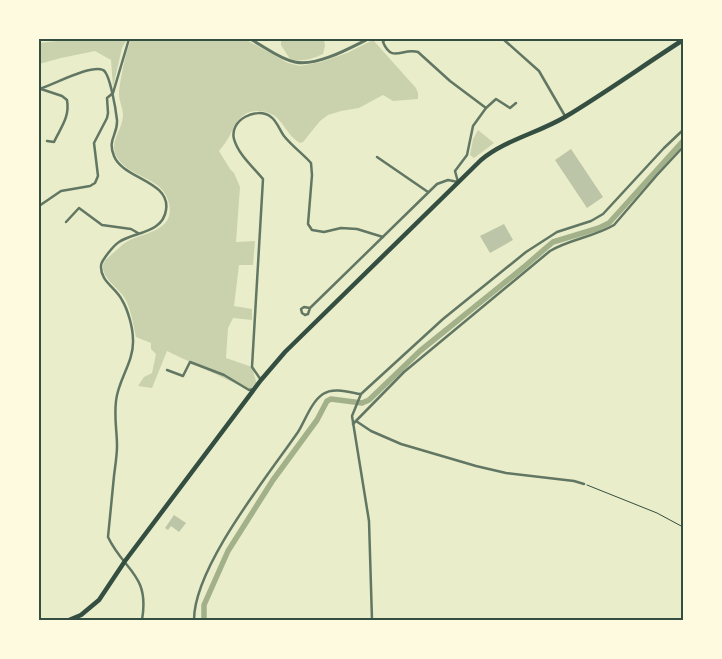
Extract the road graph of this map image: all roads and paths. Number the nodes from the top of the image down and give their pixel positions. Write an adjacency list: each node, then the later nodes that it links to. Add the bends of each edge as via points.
1 (39, 39): 2 (street)
2 (61, 39)
3 (129, 39): 10 (street)
4 (250, 39): 5 (street, via 300,63 335,54)
5 (368, 39)
6 (385, 39): 12 (street, via 384,45 392,54 418,52)
7 (503, 39): 13 (street, via 539,71)
8 (683, 40): 13 (main road)
9 (39, 89): 10 (street, via 88,70 102,69 107,73); 15 (street, via 68,100 67,118 54,142)
10 (111, 95): 20 (street, via 107,98 107,118 94,143 96,183 61,191); 22 (street, via 117,121 110,145 114,158 124,168 158,188 165,198 166,210 162,219 154,228)
11 (516, 103): 12 (street, via 510,108 496,99)
12 (486, 108): 18 (street, via 473,126 467,155 455,171)
13 (565, 116): 18 (main road, via 492,152)
14 (683, 130): 28 (street, via 603,214 557,232 526,252 443,320)
15 (47, 141)
16 (683, 148): 29 (street, via 614,225 550,251 404,372)
17 (377, 157): 19 (street)
18 (458, 182): 19 (street, via 443,181); 26 (main road, via 285,352)
19 (428, 192): 23 (street)
20 (39, 206)
21 (66, 222): 22 (street, via 80,208 99,223)
22 (139, 233): 33 (street, via 111,249 101,263 101,274 122,300 134,341 116,400 114,425 117,446 108,537 114,550)
23 (383, 237): 24 (street); 26 (street, via 357,229 312,230 308,224 311,163 284,137 271,117 261,113 244,117 234,129 233,137 262,179 252,368)
24 (310, 308)
25 (167, 370): 27 (street, via 183,376 190,362 224,375 249,390)
26 (261, 380): 27 (main road)
27 (254, 389): 33 (main road)
28 (361, 394): 30 (street, via 352,416); 36 (street, via 330,392 316,401 216,556 201,587)
29 (356, 421): 30 (street); 31 (street, via 394,441 476,466)
30 (353, 425): 37 (street, via 369,521)
31 (584, 484): 32 (path)
32 (683, 527)
33 (125, 561): 34 (main road, via 99,600); 35 (street, via 138,580 144,598)
34 (69, 620)
35 (142, 620)
36 (194, 620)
37 (372, 620)

